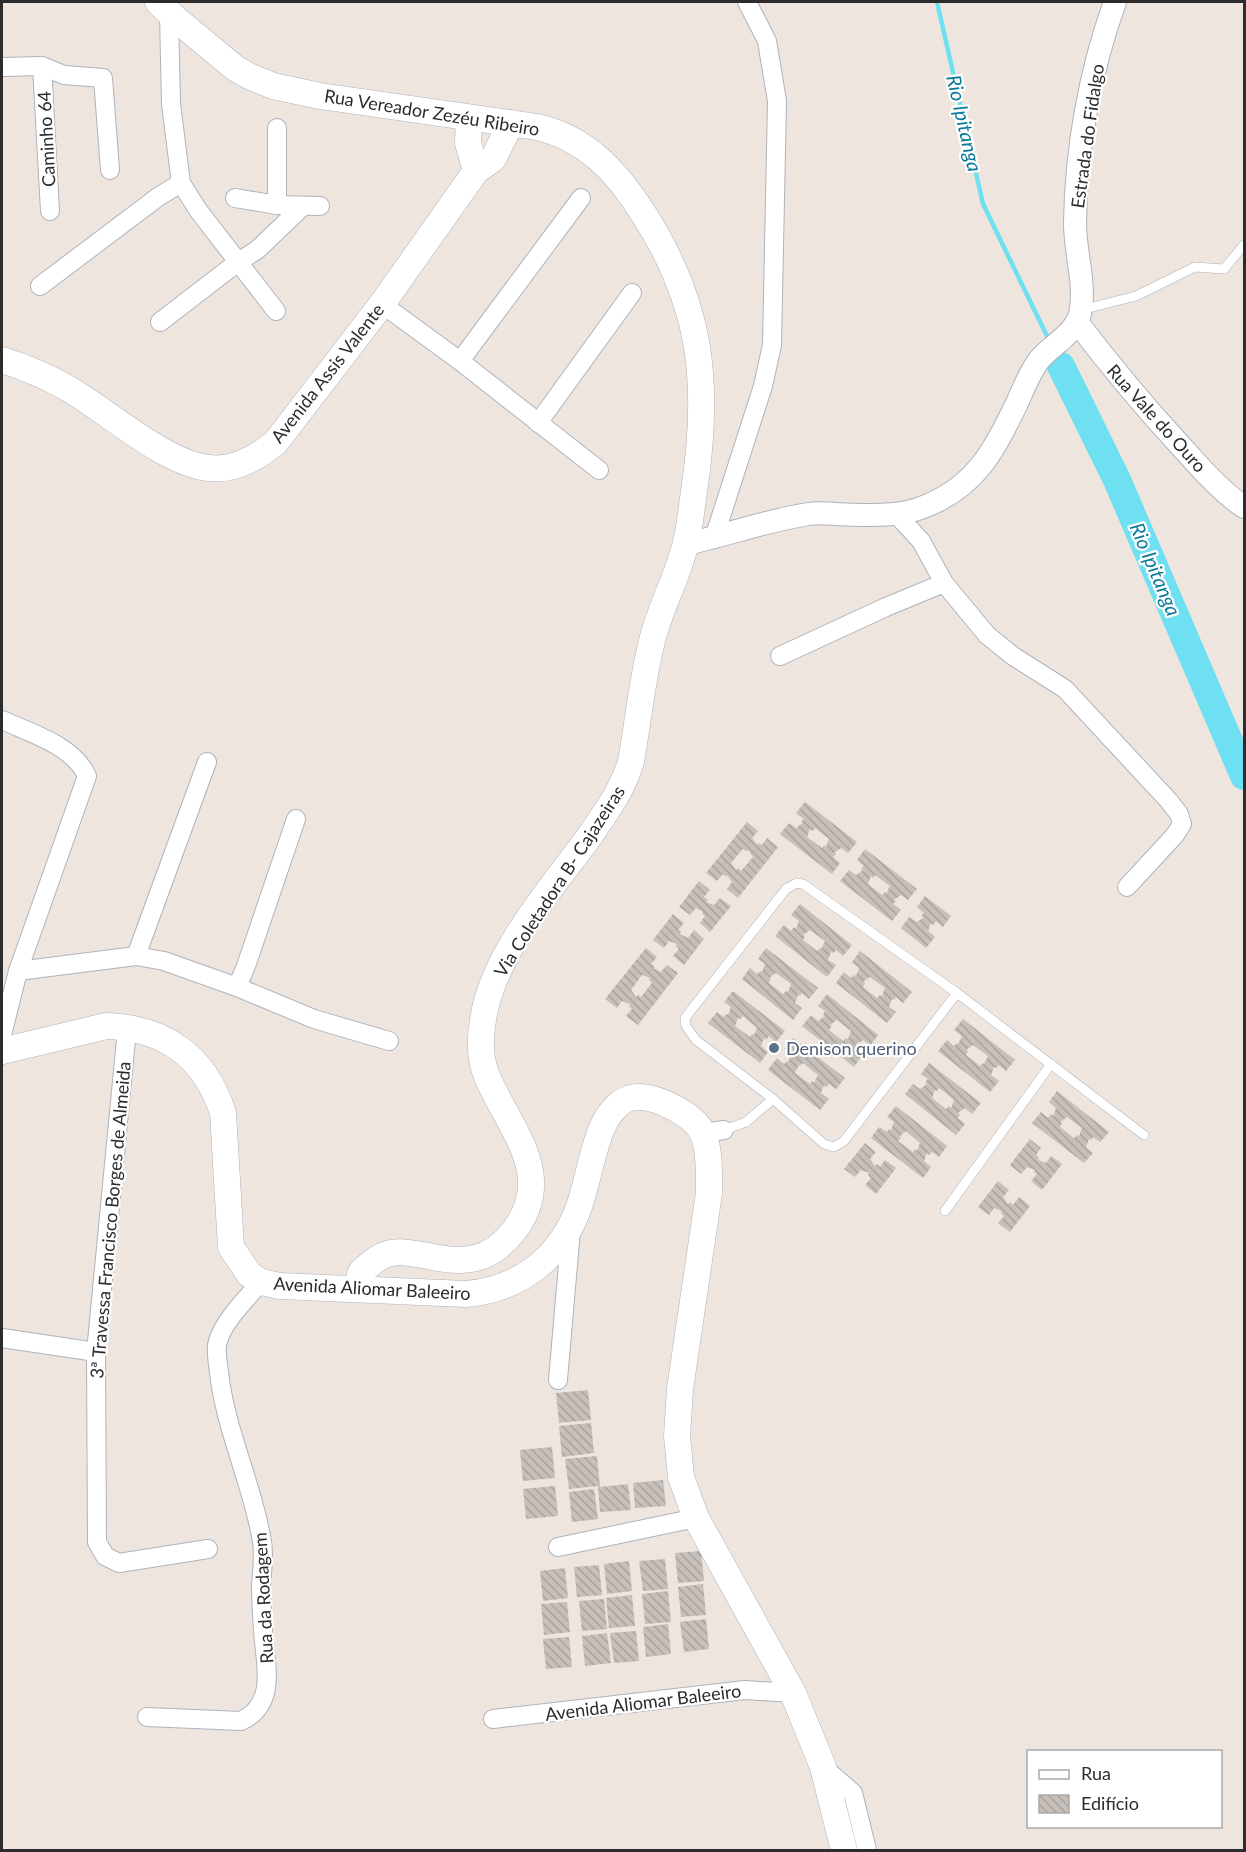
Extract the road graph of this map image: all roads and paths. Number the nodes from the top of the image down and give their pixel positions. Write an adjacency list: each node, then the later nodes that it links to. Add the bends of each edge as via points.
1 (747, 2): 30 (street, via 767,41 777,101 772,345 763,386)
2 (1115, 2): 22 (street, Estrada do Fidalgo, via 1092,79 1076,196)
3 (163, 8): 6 (main road, Rua Vereador Zezéu Ribeiro, via 236,68 267,84 320,96); 11 (street)
4 (42, 66): 5 (street); 9 (street, via 61,75 103,78); 15 (street, Caminho 64)
5 (2, 67)
6 (469, 118): 7 (main road, Rua Vereador Zezéu Ribeiro); 10 (main road, via 468,143)
7 (511, 123): 10 (main road, Avenida Assis Valente, via 492,159); 31 (main road, Rua Vereador Zezéu Ribeiro, via 552,130 598,157 616,174 644,214 682,288 700,359 703,404)
8 (277, 128): 14 (street)
9 (110, 170)
10 (476, 171): 20 (main road, Avenida Assis Valente)
11 (181, 183): 17 (street); 18 (street)
12 (235, 198): 14 (street)
13 (581, 198): 25 (street)
14 (277, 205): 17 (street, via 311,206)
15 (50, 211)
16 (1245, 245): 22 (lane, via 1224,269 1196,267 1136,296)
17 (238, 262): 21 (street); 23 (street)
18 (40, 286)
19 (632, 293): 26 (street)
20 (382, 304): 24 (main road, Avenida Assis Valente, via 276,442 260,455 230,467 211,469 176,458 70,390); 25 (street)
21 (276, 311)
22 (1079, 316): 28 (street, Rua Vale do Ouro, via 1121,380 1206,473); 29 (street, via 1058,344 1039,359 990,455 971,480 950,496)
23 (160, 322)
24 (2, 360)
25 (460, 361): 26 (street)
26 (538, 423): 27 (street)
27 (599, 470)
28 (1245, 507)
29 (896, 514): 30 (street, via 811,513); 33 (street, via 921,541)
30 (714, 538): 31 (street)
31 (686, 544): 32 (main road, Rua Vereador Zezéu Ribeiro)
32 (675, 580): 53 (main road, Via Coletadora B- Cajazeiras, via 652,639 625,781 498,968 483,1014 485,1073 526,1156 531,1175 529,1206 496,1251 469,1260 404,1251 387,1254)
33 (944, 583): 34 (street); 38 (street, via 994,641 1065,689 1179,814 1182,824 1175,835)
34 (780, 656)
35 (2, 720): 40 (street, via 67,753 82,765 87,776)
36 (207, 762): 39 (street)
37 (296, 819): 41 (street)
38 (1127, 887)
39 (136, 956): 40 (street); 41 (street, via 164,961)
40 (18, 971): 44 (street)
41 (237, 987): 45 (street, via 314,1019)
42 (957, 993): 47 (lane); 48 (lane, via 839,1145 825,1144); 48 (lane, via 803,884 792,884 685,1018 696,1040)
43 (127, 1029): 46 (main road, Avenida Aliomar Baleeiro, via 106,1026); 54 (main road, Avenida Aliomar Baleeiro, via 170,1041 191,1057 208,1078 225,1129 231,1247 249,1274); 56 (street, 3ª Travessa Francisco Borges de Almeida)
44 (2, 1035)
45 (389, 1041)
46 (2, 1051)
47 (1051, 1064): 50 (lane); 51 (lane)
48 (773, 1099): 49 (lane, via 746,1122)
49 (713, 1132): 52 (main road, Avenida Aliomar Baleeiro, via 651,1098 628,1099 606,1120); 58 (main road, via 709,1193 680,1389 677,1436 681,1477)
50 (1144, 1135)
51 (945, 1211)
52 (571, 1225): 53 (main road, Avenida Aliomar Baleeiro, via 545,1260 512,1284 482,1293); 57 (street)
53 (358, 1281): 54 (main road, Avenida Aliomar Baleeiro, via 280,1286)
54 (261, 1282): 62 (street, Rua da Rodagem, via 238,1308 217,1346 224,1400 262,1543 266,1694 253,1713 241,1721)
55 (2, 1338): 56 (street)
56 (96, 1352): 60 (street, 3ª Travessa Francisco Borges de Almeida, via 100,1549 118,1563)
57 (558, 1380)
58 (696, 1518): 59 (street); 61 (main road)
59 (558, 1546)
60 (208, 1549)
61 (793, 1693): 63 (street, Avenida Aliomar Baleeiro, via 746,1690); 64 (main road)
62 (147, 1717)
63 (493, 1719)
64 (823, 1767): 65 (main road); 66 (street, via 853,1793)
65 (844, 1851)
66 (867, 1851)

